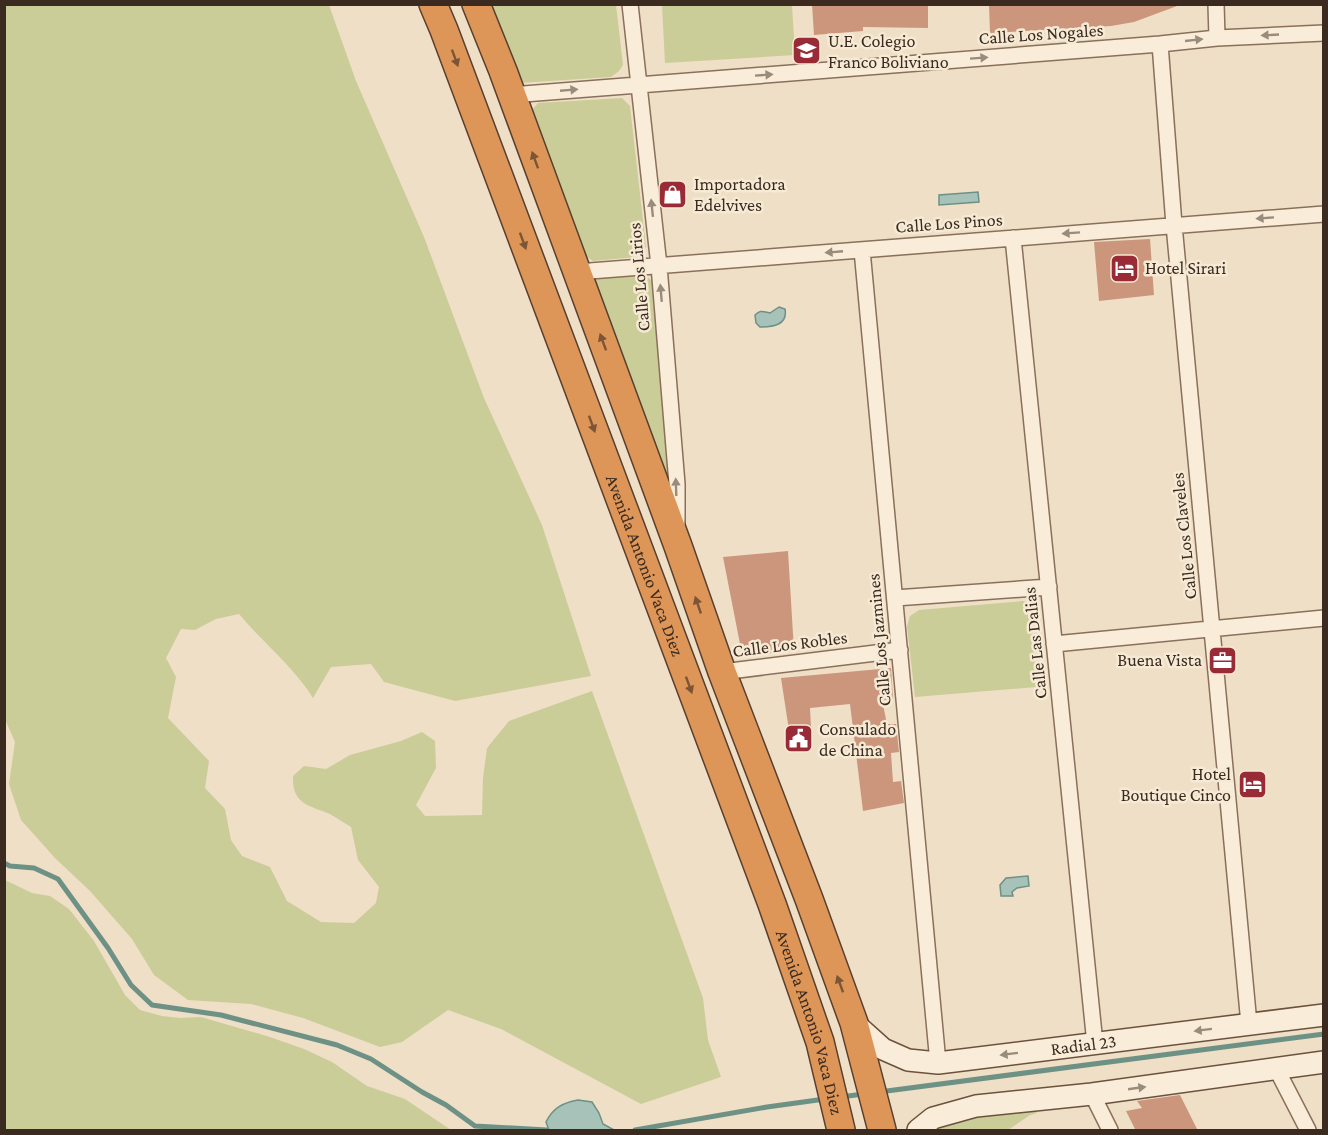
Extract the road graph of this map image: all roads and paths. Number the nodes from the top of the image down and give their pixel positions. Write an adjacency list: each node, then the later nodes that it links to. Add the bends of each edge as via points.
1 (433, 4): 24 (highway, Avenida Antonio Vaca Diez, one-way to 24)
2 (476, 4): 9 (highway, Avenida Antonio Vaca Diez)
3 (630, 4): 8 (street, Calle Los Lirios)
4 (1216, 4): 6 (street)
5 (1323, 33): 6 (street, Calle Los Nogales, one-way to 6)
6 (1217, 38): 7 (street, Calle Los Nogales, one-way to 6)
7 (1160, 44): 8 (street, Calle Los Nogales, one-way to 7); 11 (street, Calle Los Claveles)
8 (639, 85): 9 (street, Calle Los Nogales, one-way to 8); 14 (street, Calle Los Lirios, one-way to 8)
9 (511, 95): 15 (highway, Avenida Antonio Vaca Diez, one-way to 9)
10 (1323, 214): 11 (street, Calle Los Pinos, one-way to 11)
11 (1174, 225): 12 (street, Calle Los Pinos, one-way to 12); 20 (street, Calle Los Claveles)
12 (1013, 238): 13 (street, Calle Los Pinos); 17 (street, Calle Las Dalias)
13 (862, 250): 14 (street, Calle Los Pinos, one-way to 14); 18 (street, Calle Los Jazmines)
14 (659, 266): 15 (street, Calle Los Pinos); 16 (street, Calle Los Lirios, one-way to 14, via 677,484)
15 (577, 272): 16 (highway, Avenida Antonio Vaca Diez, one-way to 15)
16 (678, 546): 23 (highway, Avenida Antonio Vaca Diez, one-way to 16)
17 (1048, 587): 18 (street); 21 (street, Calle Las Dalias)
18 (895, 598): 22 (street, Calle Los Jazmines)
19 (1323, 618): 20 (street)
20 (1213, 627): 21 (street); 28 (street, Calle Los Claveles)
21 (1054, 644): 29 (street, Calle Las Dalias)
22 (900, 650): 23 (street, Calle Los Robles); 31 (street, Calle Los Jazmines)
23 (722, 672): 25 (highway, Avenida Antonio Vaca Diez)
24 (705, 726): 25 (highway, via 719,718 730,723); 35 (highway, Avenida Antonio Vaca Diez, via 820,1042)
25 (762, 776): 27 (highway, Avenida Antonio Vaca Diez, one-way to 25)
26 (1323, 1015): 28 (street, Radial 23)
27 (854, 1023): 31 (street, Radial 23, via 891,1052 908,1060); 34 (highway, Avenida Antonio Vaca Diez)
28 (1249, 1024): 29 (street, Radial 23, one-way to 29)
29 (1095, 1044): 31 (street, Radial 23, one-way to 31)
30 (1323, 1062): 32 (street)
31 (938, 1063)
32 (1276, 1068): 33 (street, one-way to 32); 38 (street)
33 (1092, 1094): 36 (street, via 976,1106 933,1118); 37 (street)
34 (880, 1124)
35 (840, 1126)
36 (918, 1131)
37 (1110, 1131)
38 (1308, 1131)

